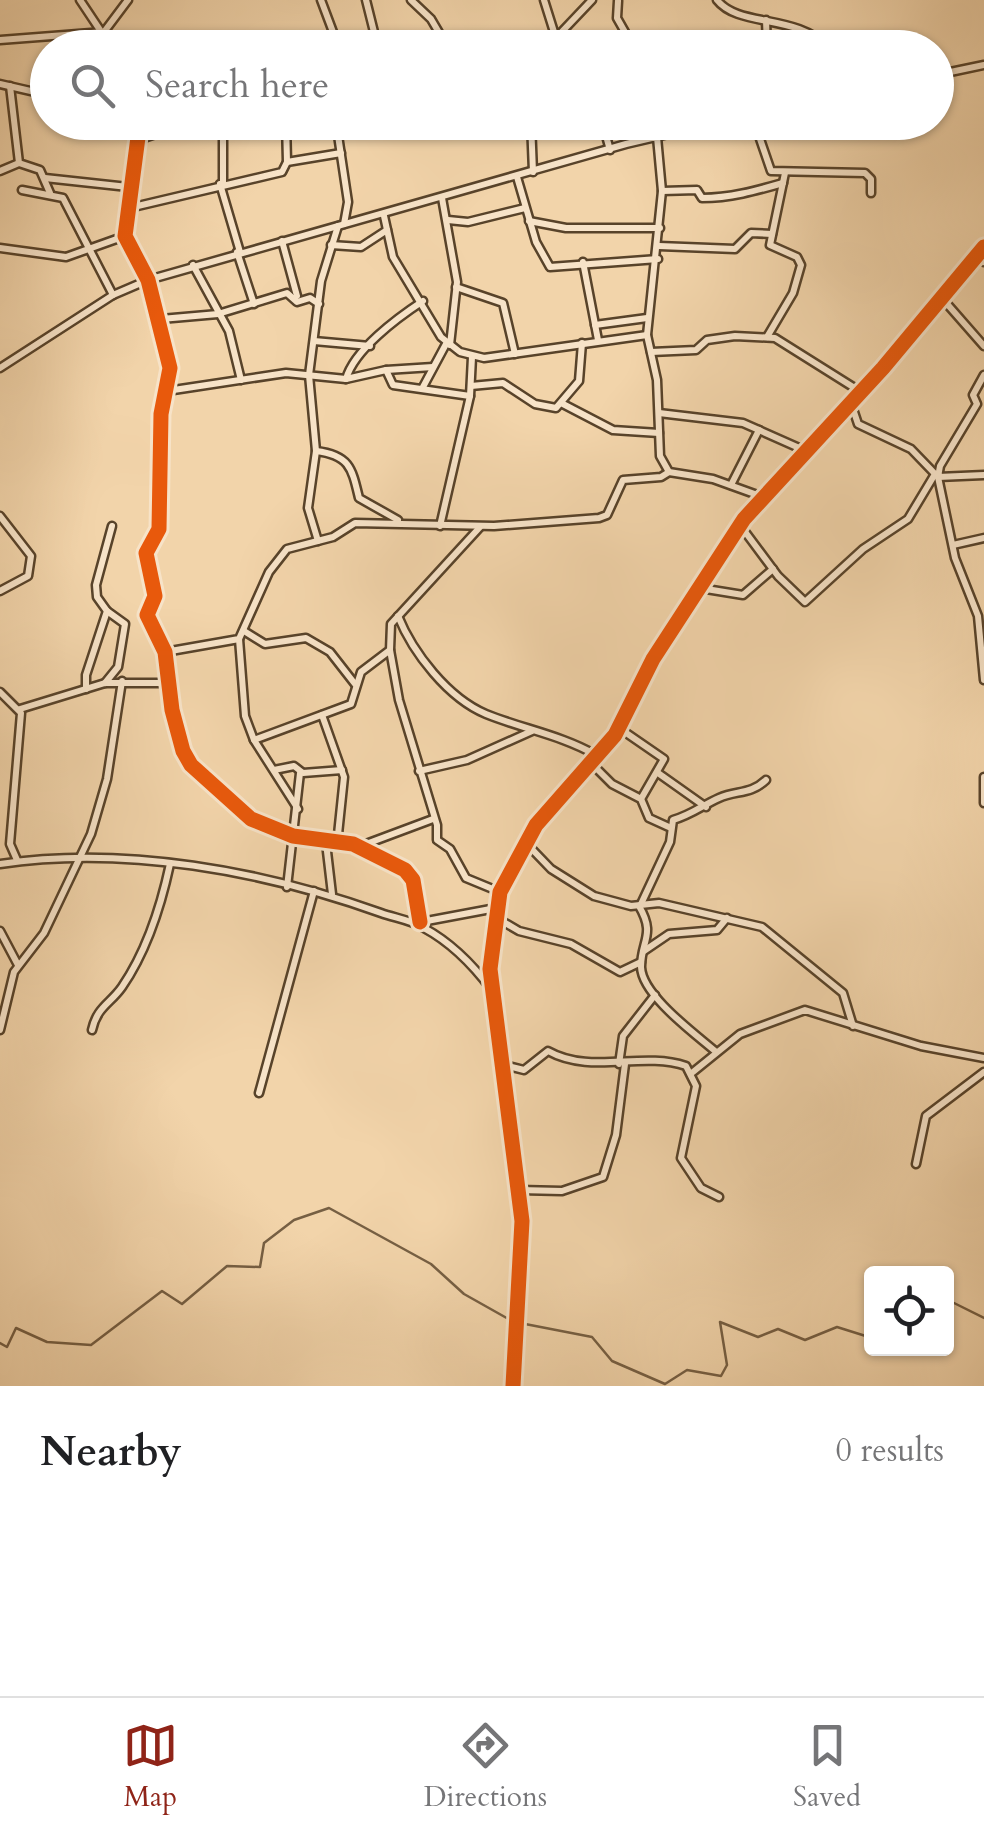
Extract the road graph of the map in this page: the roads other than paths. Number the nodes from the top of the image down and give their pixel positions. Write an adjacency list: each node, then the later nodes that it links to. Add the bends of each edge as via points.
1 (80, 0): 11 (street)
2 (128, 0): 12 (street)
3 (322, 0): 13 (street)
4 (366, 0): 14 (street)
5 (411, 0): 15 (street)
6 (544, 0): 16 (street)
7 (592, 0): 17 (street)
8 (619, 0): 18 (street)
9 (717, 0): 10 (street)
10 (766, 20): 19 (street); 20 (street)
11 (102, 30)
12 (106, 30)
13 (333, 30)
14 (374, 30)
15 (437, 30)
16 (552, 30)
17 (567, 30)
18 (624, 30)
19 (766, 30)
20 (808, 30)
21 (30, 39): 22 (street)
22 (0, 40)
23 (984, 65): 24 (street)
24 (954, 71)
25 (0, 84): 26 (street)
26 (10, 86): 27 (street); 29 (street)
27 (30, 91)
28 (0, 128): 29 (street)
29 (12, 128): 41 (street)
30 (141, 140): 50 (street)
31 (222, 140): 49 (street)
32 (286, 140): 42 (street)
33 (339, 140): 40 (street)
34 (531, 140): 44 (street)
35 (607, 140): 39 (street)
36 (648, 140): 39 (street)
37 (656, 140): 52 (street)
38 (760, 140): 45 (street, via 770,170)
39 (610, 150): 44 (street)
40 (341, 153): 42 (street); 61 (street, via 348,202)
41 (19, 162): 43 (street); 47 (street)
42 (287, 162): 49 (street, via 282,172)
43 (0, 170)
44 (534, 172): 46 (street)
45 (784, 173): 48 (street); 54 (street, via 864,173)
46 (517, 176): 55 (street); 56 (street)
47 (46, 178): 50 (street); 53 (street)
48 (783, 183): 52 (street, via 740,196); 64 (street)
49 (221, 184): 57 (street); 72 (street)
50 (128, 187): 57 (street)
51 (22, 190): 53 (street)
52 (662, 191): 62 (street)
53 (50, 193): 71 (street, via 63,198)
54 (871, 193)
55 (442, 198): 58 (street); 59 (street)
56 (525, 208): 59 (street, via 468,222); 60 (street)
57 (125, 210): 65 (street)
58 (384, 216): 61 (street); 63 (street)
59 (448, 220): 78 (street)
60 (529, 221): 62 (street, via 566,228); 75 (street, via 550,267)
61 (341, 224): 66 (street); 67 (street)
62 (660, 228): 68 (street)
63 (387, 230): 67 (street, via 361,248); 81 (street, via 393,257)
64 (772, 234): 68 (street, via 751,233 735,249); 90 (street, via 771,247 800,265)
65 (124, 236): 71 (street); 77 (street)
66 (282, 241): 72 (street); 82 (street)
67 (332, 245): 84 (street)
68 (659, 246): 73 (street)
69 (984, 247): 74 (street)
70 (0, 248): 71 (street, via 66,258)
71 (93, 249): 79 (street)
72 (239, 252): 76 (street); 83 (street)
73 (658, 259): 75 (street); 86 (street)
74 (980, 259): 80 (street)
75 (583, 262): 88 (street)
76 (194, 265): 77 (street); 85 (street)
77 (148, 280): 79 (street); 87 (street)
78 (456, 287): 94 (street); 98 (street, via 503,304)
79 (113, 294): 101 (street)
80 (940, 296): 96 (street); 110 (street)
81 (424, 301): 94 (street); 95 (street)
82 (298, 302): 83 (street, via 287,293); 84 (street, via 310,298)
83 (254, 304): 85 (street)
84 (319, 304): 92 (street)
85 (218, 314): 87 (street); 106 (street, via 229,330)
86 (647, 318): 88 (street); 89 (street)
87 (160, 320): 109 (street, via 169,358)
88 (595, 325): 91 (street)
89 (648, 335): 91 (street); 97 (street)
90 (767, 338): 97 (street, via 732,336 707,340 696,350); 110 (street)
91 (598, 340): 93 (street)
92 (314, 341): 95 (street); 103 (street)
93 (582, 343): 98 (street); 113 (street, via 582,372)
94 (448, 344): 99 (street); 100 (street)
95 (370, 346): 105 (street, via 352,360)
96 (984, 346)
97 (651, 352): 114 (street)
98 (515, 354): 99 (street)
99 (472, 356): 107 (street)
100 (433, 367): 102 (street); 108 (street)
101 (0, 368)
102 (386, 370): 105 (street); 108 (street, via 392,384)
103 (310, 375): 105 (street); 106 (street); 117 (street)
104 (984, 375): 121 (street, via 973,396 977,404)
105 (346, 379)
106 (241, 380): 109 (street)
107 (471, 386): 111 (street); 113 (street, via 503,383 546,410)
108 (424, 387): 111 (street)
109 (166, 391): 142 (street, via 159,530 146,562 155,596 147,615)
110 (861, 392): 112 (street)
111 (470, 396): 128 (street)
112 (850, 402): 118 (street); 121 (street, via 858,424 911,449)
113 (563, 404): 116 (street, via 614,430)
114 (659, 413): 115 (street); 116 (street)
115 (760, 430): 118 (street); 122 (street)
116 (659, 434): 119 (street)
117 (316, 451): 125 (street, via 341,456 356,474 358,498); 131 (street, via 308,508)
118 (806, 451): 123 (street)
119 (668, 472): 122 (street); 129 (street, via 622,480 603,517)
120 (984, 475): 121 (street)
121 (937, 476): 132 (street); 133 (street, via 908,519 806,600 798,600)
122 (731, 485): 123 (street)
123 (763, 496): 126 (street)
124 (0, 516): 135 (street, via 31,556 28,576)
125 (402, 522): 128 (street); 131 (street, via 355,522)
126 (740, 525): 133 (street); 134 (street)
127 (112, 526): 136 (street, via 96,585)
128 (440, 526): 129 (street)
129 (480, 526): 137 (street)
130 (984, 538): 132 (street)
131 (318, 541): 139 (street, via 294,545 277,558)
132 (953, 545): 138 (street)
133 (773, 569): 134 (street, via 743,594)
134 (698, 587): 153 (street)
135 (0, 590)
136 (107, 611): 143 (street, via 124,622); 149 (street)
137 (398, 615): 141 (street, via 390,626); 154 (street, via 417,651 456,692 483,712)
138 (982, 628): 144 (street)
139 (244, 631): 140 (street); 148 (street, via 265,644 300,636 320,644)
140 (239, 639): 142 (street); 155 (street, via 240,694)
141 (390, 650): 148 (street); 159 (street)
142 (165, 652): 147 (street)
143 (118, 667): 145 (street); 146 (street)
144 (984, 680)
145 (121, 682): 146 (street); 147 (street); 175 (street, via 107,779)
146 (105, 683): 149 (street)
147 (169, 683): 170 (street, via 191,765 244,815)
148 (355, 684): 152 (street, via 351,704)
149 (86, 689): 151 (street)
150 (0, 692): 151 (street)
151 (20, 709): 176 (street, via 10,844)
152 (322, 715): 155 (street); 158 (street)
153 (618, 728): 156 (street); 160 (street, via 663,758)
154 (533, 730): 156 (street); 159 (street, via 479,755)
155 (254, 740): 157 (street)
156 (593, 759): 164 (street, via 612,784); 171 (street)
157 (274, 770): 161 (street, via 296,766); 167 (street)
158 (342, 770): 161 (street); 173 (street)
159 (419, 771): 168 (street)
160 (658, 772): 164 (street); 166 (street)
161 (300, 773): 167 (street)
162 (984, 777): 165 (street)
163 (766, 780): 166 (street, via 752,792)
164 (641, 799): 169 (street, via 649,818)
165 (984, 802)
166 (706, 807): 169 (street, via 674,820)
167 (298, 809): 170 (street)
168 (433, 819): 174 (street); 181 (street, via 437,840 450,848 466,878)
169 (671, 828): 183 (street)
170 (293, 836): 172 (street); 179 (street)
171 (526, 842): 181 (street); 183 (street, via 582,890)
172 (326, 843): 173 (street); 182 (street)
173 (337, 844): 174 (street)
174 (358, 847): 186 (street, via 409,874)
175 (81, 860): 176 (street); 178 (street); 190 (street, via 44,934)
176 (18, 861): 177 (street)
177 (0, 864)
178 (170, 864): 179 (street); 195 (street, via 142,952 121,989 97,1012)
179 (288, 887): 180 (street)
180 (314, 891): 182 (street); 202 (street)
181 (500, 892): 184 (street)
182 (332, 894): 186 (street)
183 (640, 906): 185 (street, via 658,903); 188 (street, via 649,933)
184 (495, 912): 186 (street); 189 (street, via 518,932 571,944 620,972); 191 (street)
185 (727, 918): 188 (street, via 717,930 664,936); 193 (street, via 762,927 790,948 842,993)
186 (418, 923): 191 (street, via 460,954)
187 (0, 931): 190 (street)
188 (644, 952): 189 (street)
189 (642, 962): 192 (street)
190 (18, 965): 194 (street)
191 (492, 990): 199 (street)
192 (655, 995): 196 (street); 198 (street, via 623,1036)
193 (853, 1026): 196 (street, via 806,1010 753,1028); 197 (street)
194 (0, 1030)
195 (92, 1030)
196 (715, 1051): 200 (street)
197 (984, 1058)
198 (622, 1064): 199 (street, via 566,1061 548,1051 524,1070); 200 (street, via 680,1063); 204 (street, via 613,1152 602,1177 562,1191)
199 (504, 1065): 204 (street)
200 (693, 1072): 205 (street, via 681,1158 701,1188)
201 (984, 1072): 203 (street, via 926,1116)
202 (259, 1093)
203 (916, 1164)
204 (519, 1190): 206 (street)
205 (719, 1197)
206 (513, 1381)

